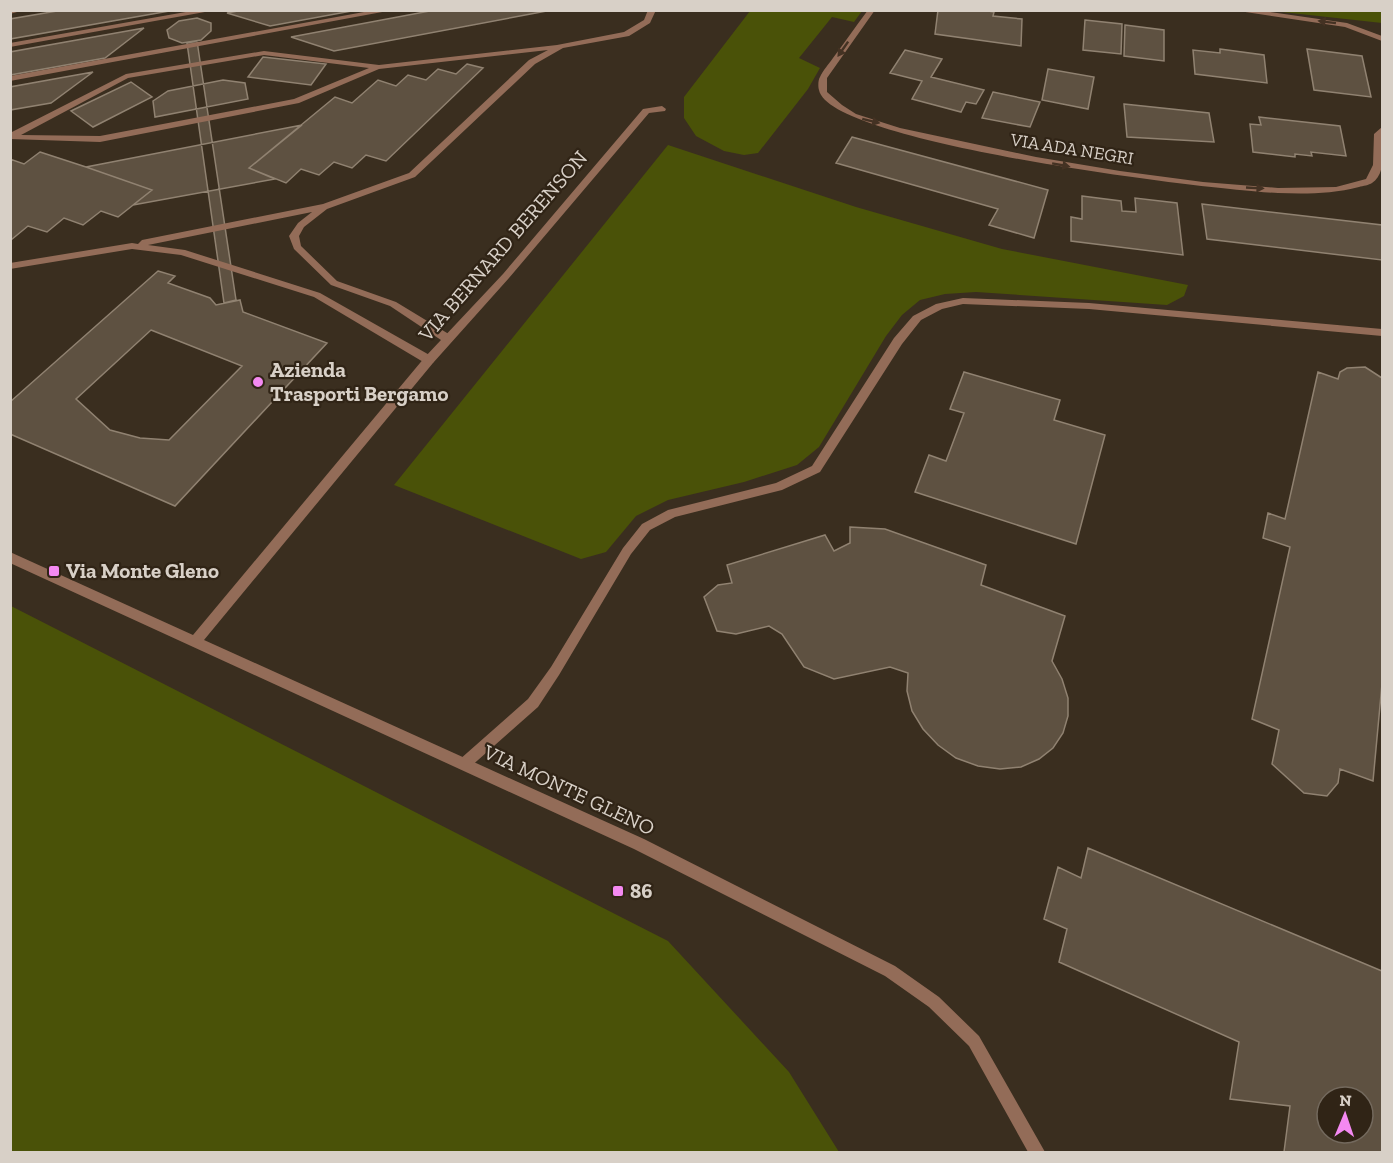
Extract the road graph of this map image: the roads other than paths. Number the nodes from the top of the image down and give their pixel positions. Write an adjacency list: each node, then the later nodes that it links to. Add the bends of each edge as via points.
1 (21, 10): 7 (street)
2 (213, 10): 9 (street)
3 (390, 10): 12 (street)
4 (652, 10): 10 (street, via 648,21 626,34)
5 (872, 10): 14 (street, VIA ADA NEGRI, one-way to 14, via 824,78 823,92 834,105 860,118 1000,154 1097,172 1254,189 1353,188 1371,180 1377,170 1378,134)
6 (1235, 10): 8 (street, one-way to 6, via 1347,25)
7 (10, 12)
8 (1383, 39)
9 (10, 45)
10 (561, 46): 11 (street); 16 (street, via 532,63 412,175)
11 (379, 67): 15 (street, via 296,101 111,137); 15 (street, via 264,53 126,76)
12 (10, 79)
13 (662, 109): 20 (street, VIA BERNARD BERENSON, via 646,111)
14 (1383, 130)
15 (12, 137)
16 (324, 207): 17 (street); 20 (street, via 301,225 294,236 297,247 334,283 393,304)
17 (132, 246): 18 (street); 21 (street, via 182,252 317,295)
18 (10, 266)
19 (1383, 333): 24 (street, via 1089,306 963,301 939,306 917,318 898,341 816,469 778,487 672,513 646,527 627,551 533,703)
20 (448, 339): 21 (street, VIA BERNARD BERENSON)
21 (429, 360): 23 (street, VIA BERNARD BERENSON)
22 (10, 557): 23 (street, VIA MONTE GLENO)
23 (195, 641): 24 (street, VIA MONTE GLENO)
24 (464, 764): 25 (street, VIA MONTE GLENO, via 639,844 890,971 934,1002 974,1041)
25 (1037, 1152)

